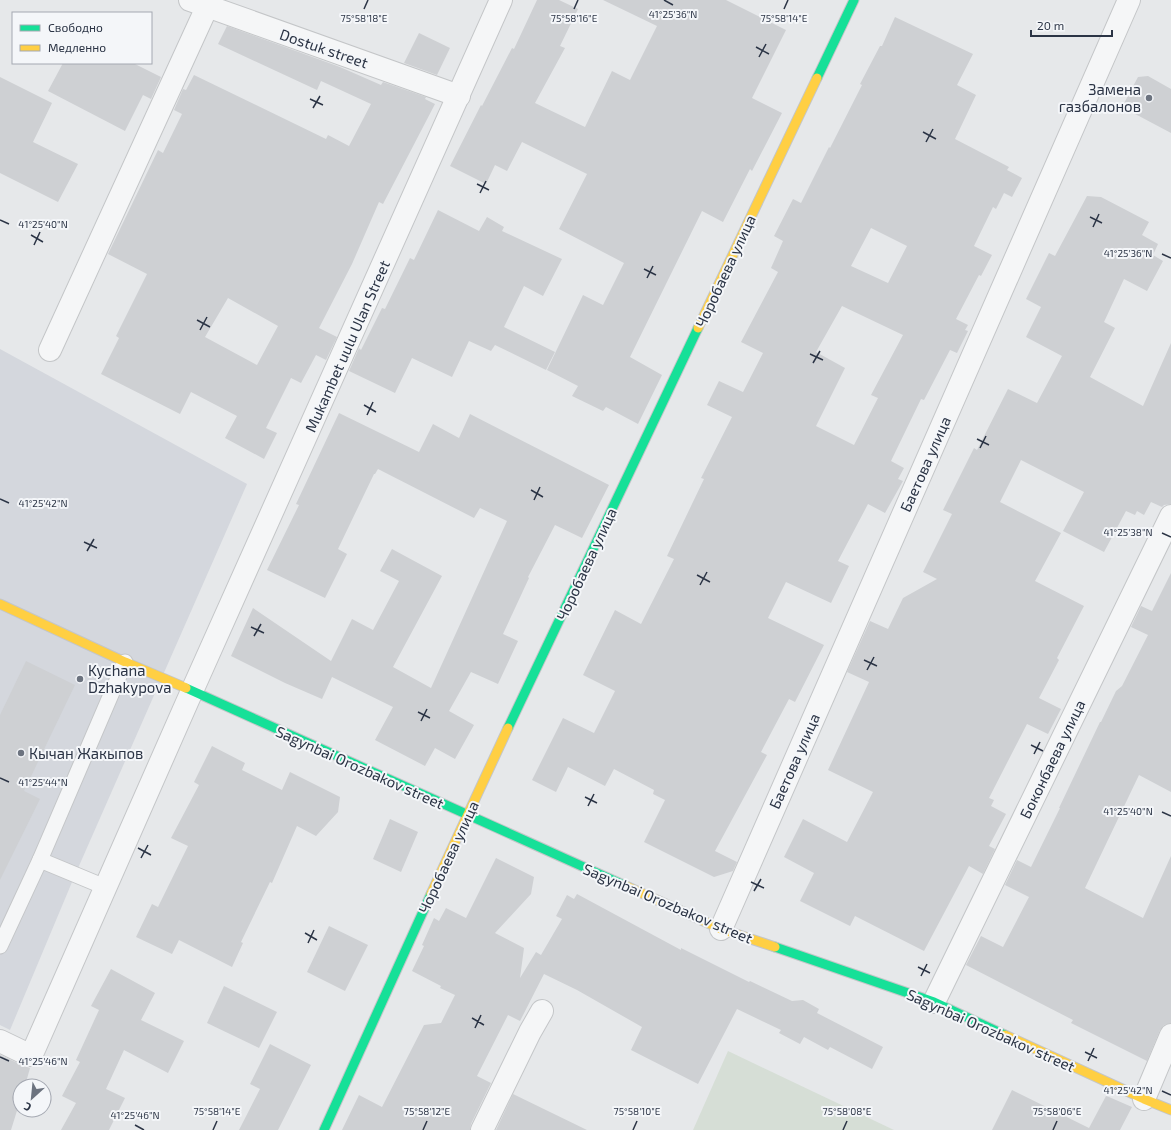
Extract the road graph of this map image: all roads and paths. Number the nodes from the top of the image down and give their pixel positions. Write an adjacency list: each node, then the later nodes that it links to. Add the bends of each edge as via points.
1 (501, 0): 5 (street, Mukambet uulu Ulan Street)
2 (854, 0): 11 (street, Чоробаева улица)
3 (1129, 0): 14 (street, Баетова улица)
4 (198, 4): 5 (street, Dostuk street); 6 (street)
5 (459, 96): 10 (street, Mukambet uulu Ulan Street)
6 (50, 350)
7 (1171, 516): 16 (street, Боконбаева улица)
8 (0, 604): 9 (street, Sagynbai Orozbakov street)
9 (125, 662): 10 (street, Sagynbai Orozbakov street); 12 (lane)
10 (192, 691): 11 (street, Sagynbai Orozbakov street); 13 (street, Mukambet uulu Ulan Street)
11 (467, 815): 14 (street, Sagynbai Orozbakov street); 22 (street, Чоробаева улица)
12 (40, 860): 13 (lane); 15 (lane)
13 (105, 887): 19 (street, Mukambet uulu Ulan Street, via 30,1055)
14 (721, 929): 16 (street, Sagynbai Orozbakov street)
15 (0, 946)
16 (934, 1002): 20 (street, Sagynbai Orozbakov street)
17 (542, 1011): 23 (street)
18 (1171, 1035): 20 (street)
19 (0, 1041)
20 (1144, 1099): 21 (street, Sagynbai Orozbakov street)
21 (1171, 1110)
22 (324, 1130)
23 (482, 1130)

